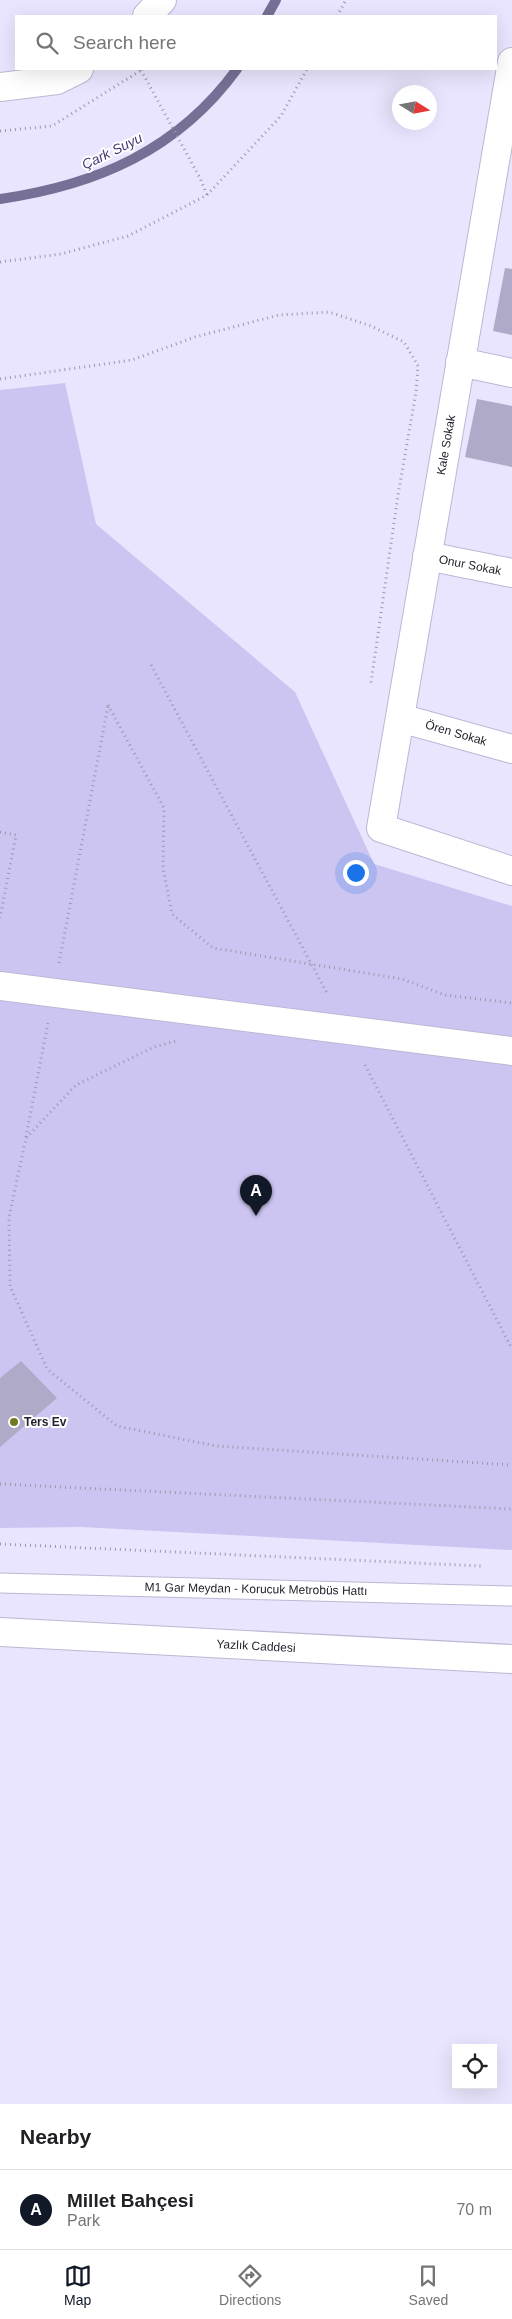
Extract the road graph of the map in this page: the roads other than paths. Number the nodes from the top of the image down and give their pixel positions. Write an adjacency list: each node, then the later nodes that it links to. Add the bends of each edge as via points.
1 (162, 0): 2 (street)
2 (148, 15)
3 (512, 62): 6 (street, Kale Sokak)
4 (77, 70): 5 (street, via 57,80)
5 (0, 87)
6 (509, 97): 7 (street, Kale Sokak)
7 (460, 362): 8 (street); 9 (street, Kale Sokak)
8 (512, 373)
9 (427, 556): 10 (street, Onur Sokak); 11 (street, Kale Sokak)
10 (512, 573)
11 (400, 718): 12 (street, Ören Sokak); 13 (street, Kale Sokak, via 381,828)
12 (512, 749)
13 (512, 871)
14 (0, 986): 15 (street)
15 (512, 1051)
16 (0, 1584): 17 (lane, M1 Gar Meydan - Korucuk Metrobüs Hattı)
17 (512, 1596)
18 (0, 1632): 19 (street, Yazlık Caddesi)
19 (512, 1659)

